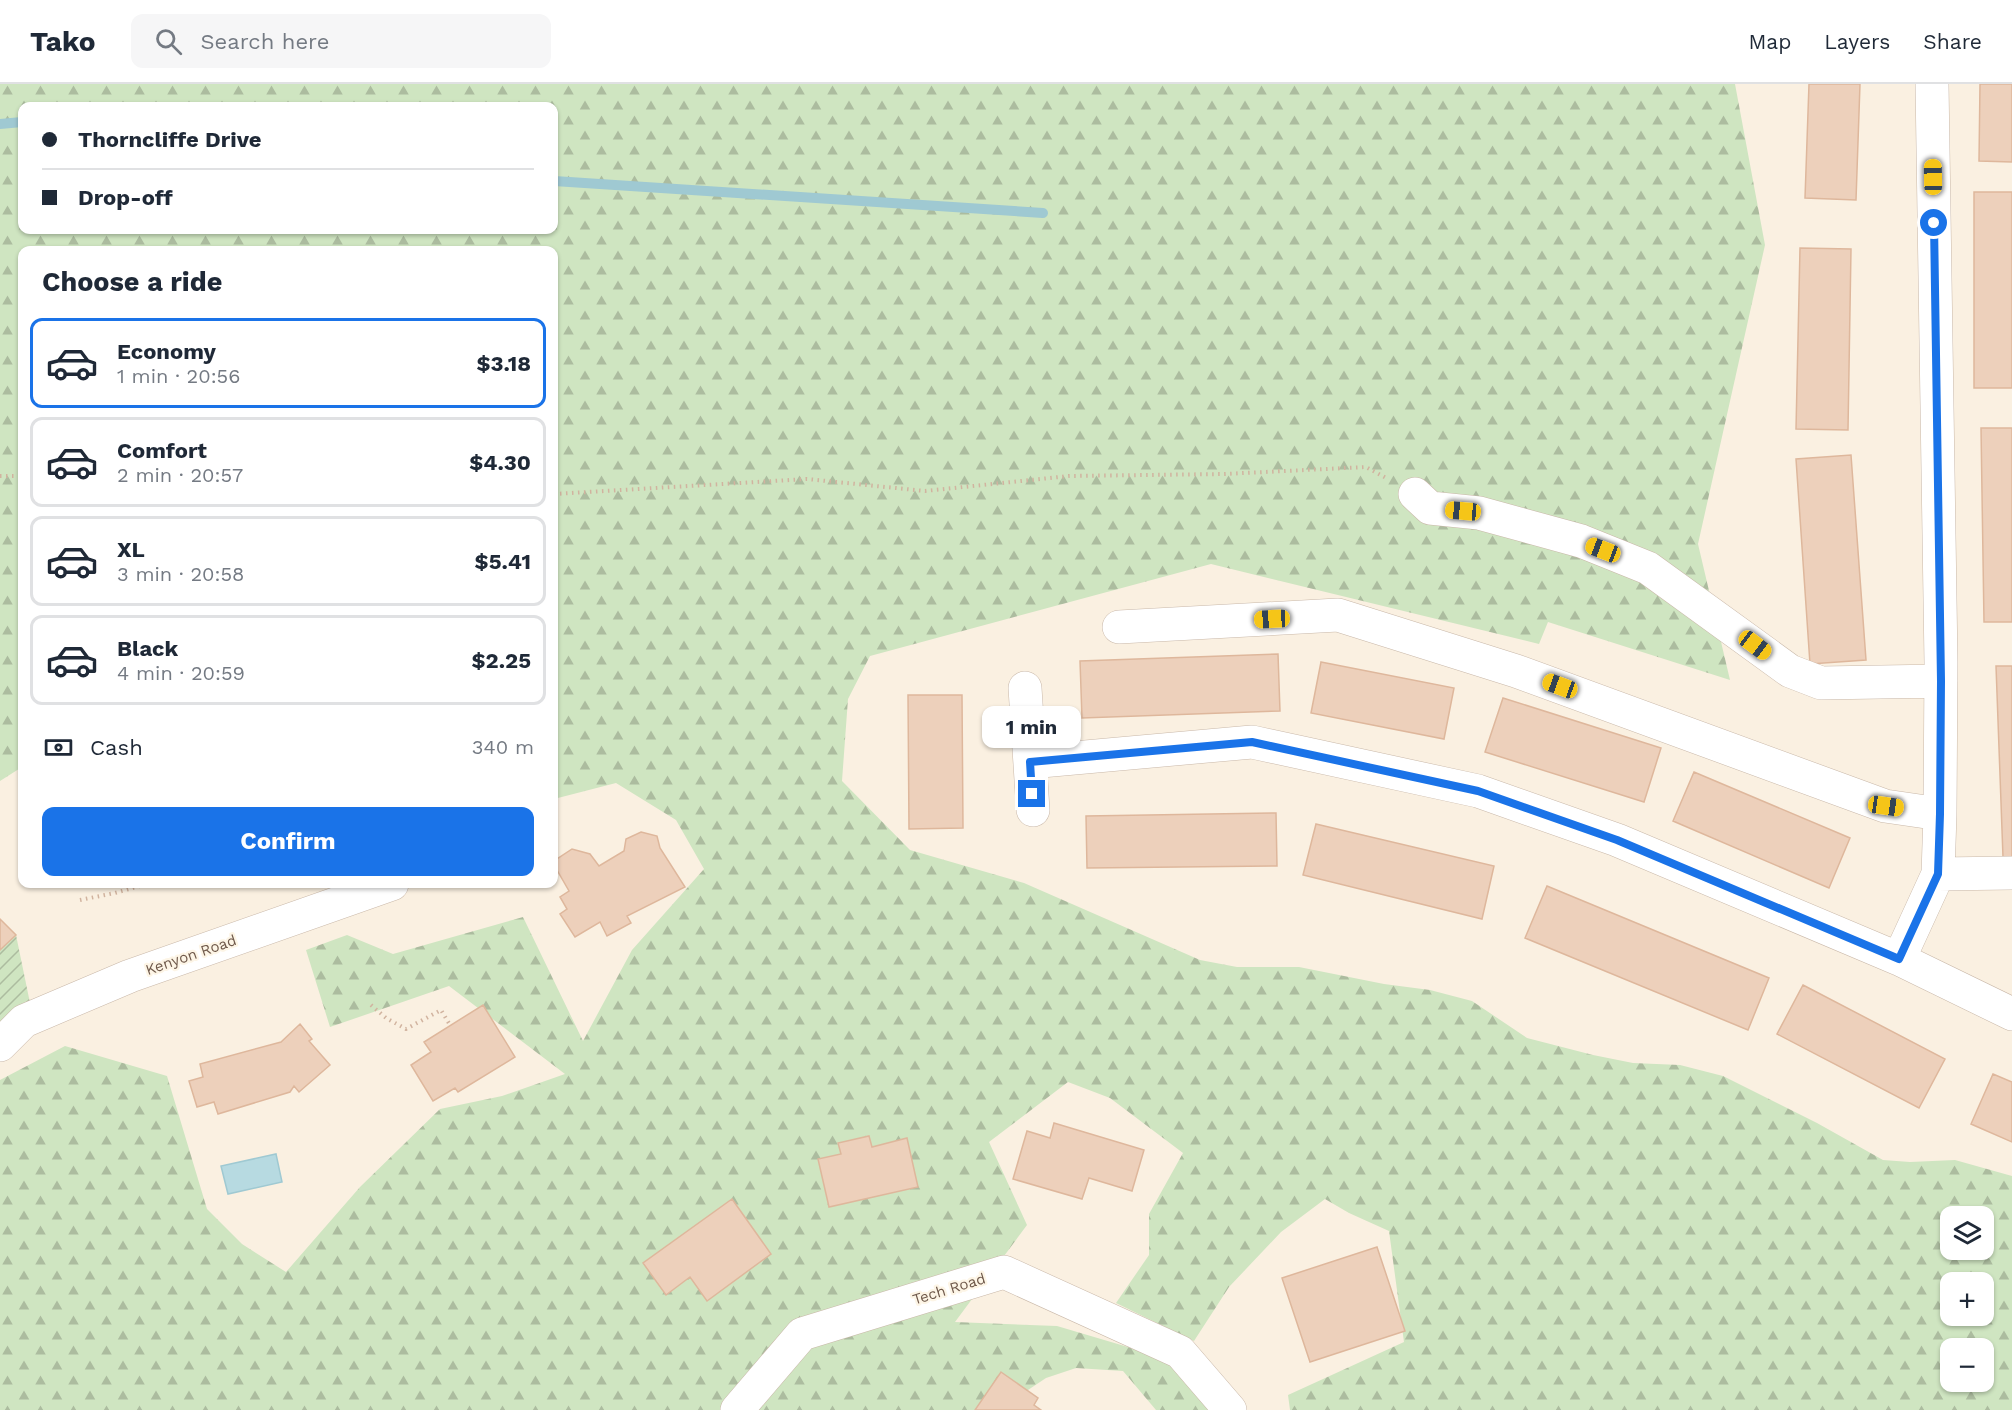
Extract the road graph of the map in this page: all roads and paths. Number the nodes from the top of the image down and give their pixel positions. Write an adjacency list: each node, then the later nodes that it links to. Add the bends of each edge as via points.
1 (1932, 84): 7 (street)
2 (0, 476): 3 (path)
3 (18, 476)
4 (558, 494): 5 (path, via 807,479 925,491 1069,476 1366,467)
5 (1415, 494): 7 (street, via 1430,508 1479,513 1581,541 1648,568 1790,671 1821,683)
6 (1119, 627): 11 (street, via 1338,615 1516,670 1886,806)
7 (1941, 681): 11 (street)
8 (1025, 688): 9 (street)
9 (1030, 762): 10 (street); 17 (street, via 1252,742 1478,791 1617,840)
10 (1033, 810)
11 (1940, 814): 13 (street)
12 (2012, 873): 13 (street)
13 (1938, 874): 17 (street)
14 (133, 888): 16 (path)
15 (382, 888): 21 (street, Kenyon Road, via 130,976 24,1021)
16 (80, 900)
17 (1899, 959): 19 (street)
18 (370, 1005): 20 (path, via 406,1029 441,1010)
19 (2012, 1014)
20 (450, 1025)
21 (0, 1045)
22 (737, 1410): 23 (street, Tech Road, via 802,1334 1004,1272 1180,1352)
23 (1230, 1410)

